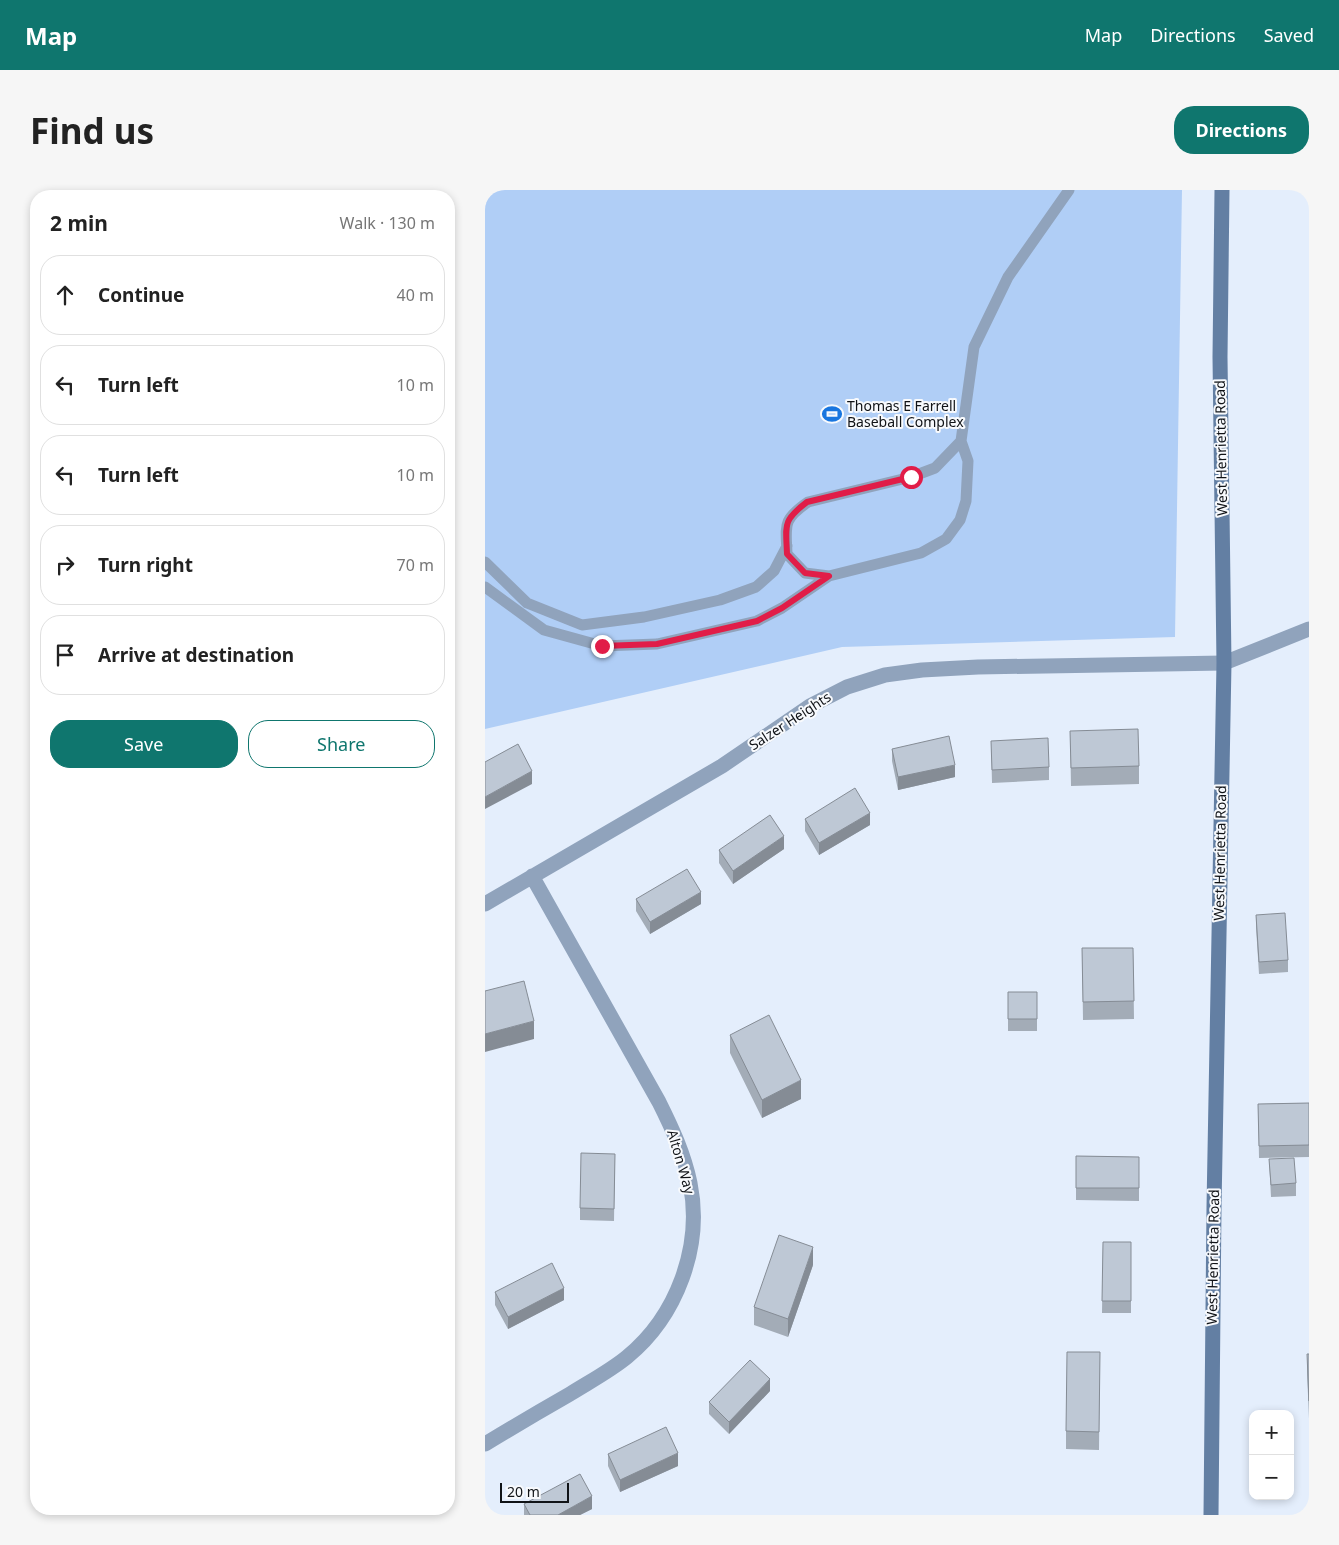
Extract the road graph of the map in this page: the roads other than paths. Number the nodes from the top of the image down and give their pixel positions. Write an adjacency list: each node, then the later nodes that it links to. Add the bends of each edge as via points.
1 (1069, 190): 3 (lane, via 1008,277 974,347)
2 (1222, 190): 9 (main road, West Henrietta Road, via 1220,357)
3 (961, 441): 4 (lane, via 935,468 911,477 807,502 786,523); 6 (lane, via 968,461 965,501 960,520 946,538 921,553)
4 (787, 546): 5 (lane, via 774,570 756,587 710,602 644,617 583,625 527,603); 6 (lane, via 787,554 805,573)
5 (485, 562)
6 (829, 576): 7 (lane, via 757,621 657,644 602,646 544,630)
7 (485, 587)
8 (1309, 629): 9 (street)
9 (1224, 663): 10 (street, Salzer Heights, via 969,667 922,670 870,679 810,706 722,766); 13 (main road, West Henrietta Road)
10 (532, 876): 11 (street, Salzer Heights); 12 (street, Alton Way, via 675,1134 690,1183 693,1210 691,1242 675,1299 655,1328 628,1356)
11 (485, 904)
12 (485, 1444)
13 (1211, 1515)

